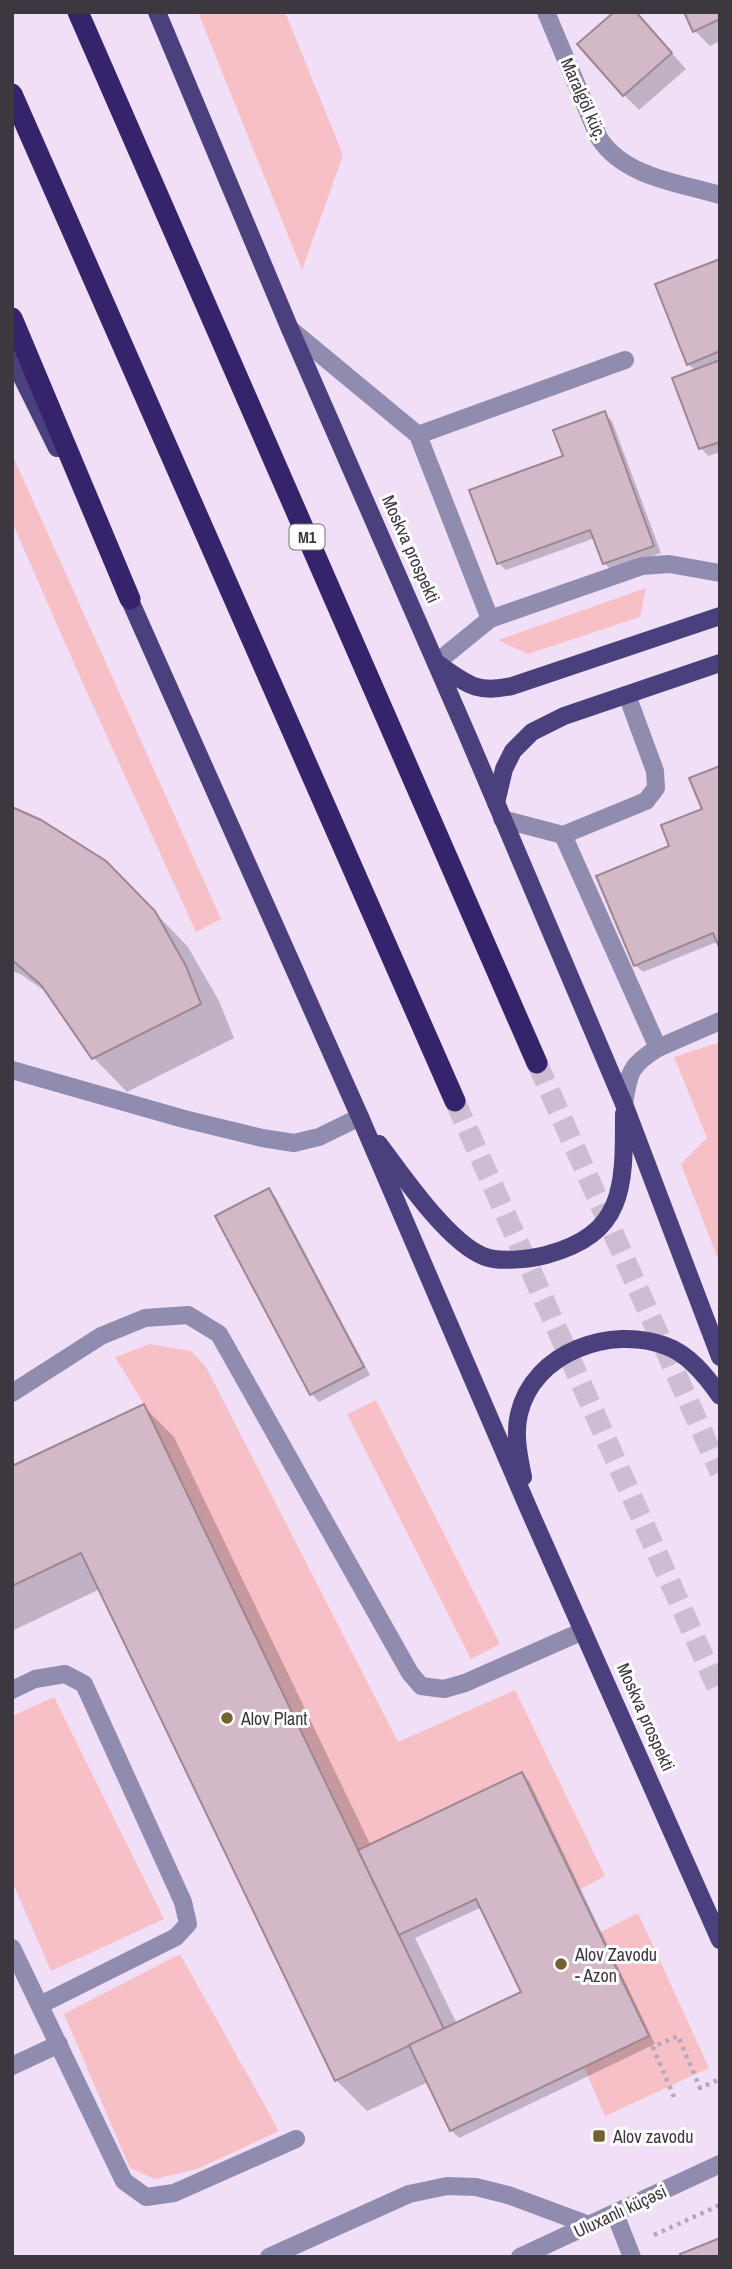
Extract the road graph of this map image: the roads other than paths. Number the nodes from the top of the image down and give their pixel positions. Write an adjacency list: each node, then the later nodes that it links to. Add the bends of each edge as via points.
1 (78, 12): 22 (highway, M1)
2 (157, 12): 7 (main road, Moskva prospekti)
3 (546, 12): 5 (street, Maralgöl küç., via 606,148 646,174)
4 (12, 94): 24 (highway)
5 (720, 195)
6 (12, 317): 12 (highway)
7 (290, 329): 10 (street); 15 (main road, Moskva prospekti)
8 (12, 357): 12 (main road)
9 (625, 360): 10 (street)
10 (418, 435): 14 (street)
11 (720, 573): 14 (street, via 669,564 642,566)
12 (131, 599): 26 (main road)
13 (720, 616): 15 (main road, via 495,690 481,690)
14 (490, 620): 15 (street)
15 (436, 663): 18 (main road, Moskva prospekti)
16 (720, 663): 17 (main road)
17 (627, 695): 18 (main road, via 532,732 503,769); 19 (street, via 655,771 656,788 646,801)
18 (499, 811): 19 (street); 25 (main road, Moskva prospekti)
19 (563, 835): 21 (street)
20 (720, 1021): 21 (street)
21 (658, 1048): 25 (street, via 640,1059 628,1076)
22 (537, 1063)
23 (12, 1070): 26 (street, via 184,1119 294,1143 319,1137)
24 (456, 1101)
25 (624, 1104): 26 (main road, via 624,1174 615,1205 601,1228 567,1250 527,1260 484,1257 455,1237); 27 (main road, Moskva prospekti)
26 (360, 1117): 30 (main road)
27 (720, 1357)
28 (12, 1393): 31 (street, via 101,1336 145,1318 188,1315 219,1334 421,1686 444,1689 464,1683)
29 (720, 1396): 30 (main road, via 691,1362 668,1346 640,1339 606,1340 576,1349 553,1363 531,1385 519,1413 517,1445)
30 (530, 1512): 31 (main road, Moskva prospekti)
31 (583, 1631): 33 (main road, Moskva prospekti)
32 (12, 1690): 35 (street, via 35,1679 65,1674 84,1684 183,1902 188,1924 176,1937)
33 (720, 1940)
34 (12, 1948): 35 (street)
35 (40, 2005): 36 (street)
36 (59, 2044): 37 (street); 38 (street, via 124,2181 146,2197 174,2193)
37 (12, 2066)
38 (296, 2139)
39 (720, 2164): 40 (street, Uluxanlı küçəsi)
40 (615, 2214): 41 (street, Uluxanlı küçəsi); 42 (street)
41 (589, 2225): 43 (street, via 508,2195 447,2186 410,2194); 44 (street, Uluxanlı küçəsi)
42 (630, 2252)
43 (269, 2257)
44 (520, 2257)

